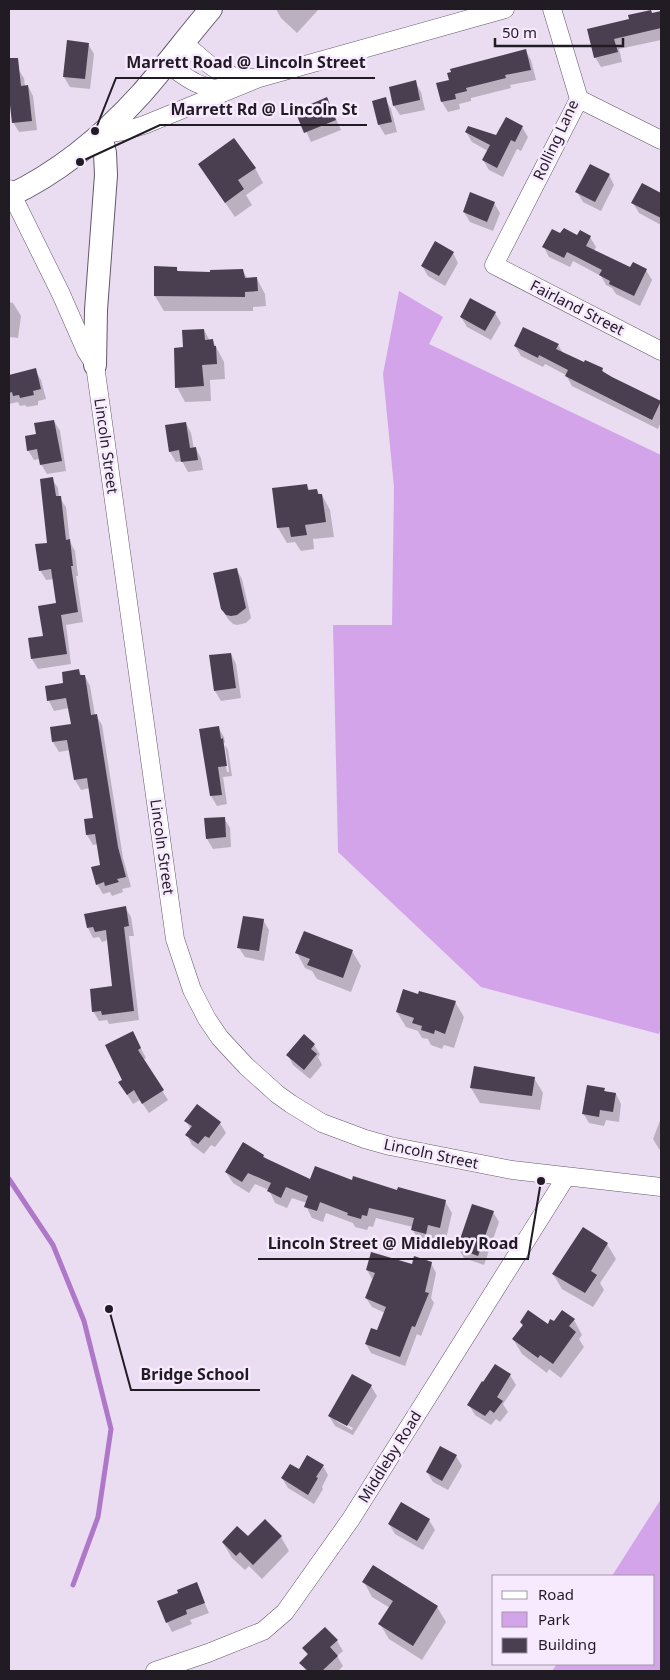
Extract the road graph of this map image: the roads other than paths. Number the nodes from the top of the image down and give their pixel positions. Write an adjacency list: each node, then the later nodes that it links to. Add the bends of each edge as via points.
1 (211, 9): 4 (main road)
2 (505, 9): 6 (street)
3 (552, 9): 8 (street, Rolling Lane)
4 (183, 42): 5 (main road); 6 (street, via 222,74)
5 (166, 63): 7 (street, via 197,85); 9 (main road)
6 (259, 78): 7 (street)
7 (226, 90): 9 (street, via 144,125)
8 (578, 99): 10 (street); 12 (street, Rolling Lane)
9 (101, 135): 11 (main road, via 76,155); 14 (main road, via 106,175)
10 (661, 140)
11 (10, 193): 14 (street, Lincoln Street)
12 (494, 265): 13 (street, Fairland Street)
13 (661, 351)
14 (95, 365): 15 (street, Lincoln Street, via 175,939 192,990 207,1019 246,1066 277,1094 322,1123 390,1146)
15 (566, 1177): 16 (street, Lincoln Street); 17 (street, Middleby Road, via 351,1519 285,1612 263,1631)
16 (661, 1187)
17 (156, 1671)

